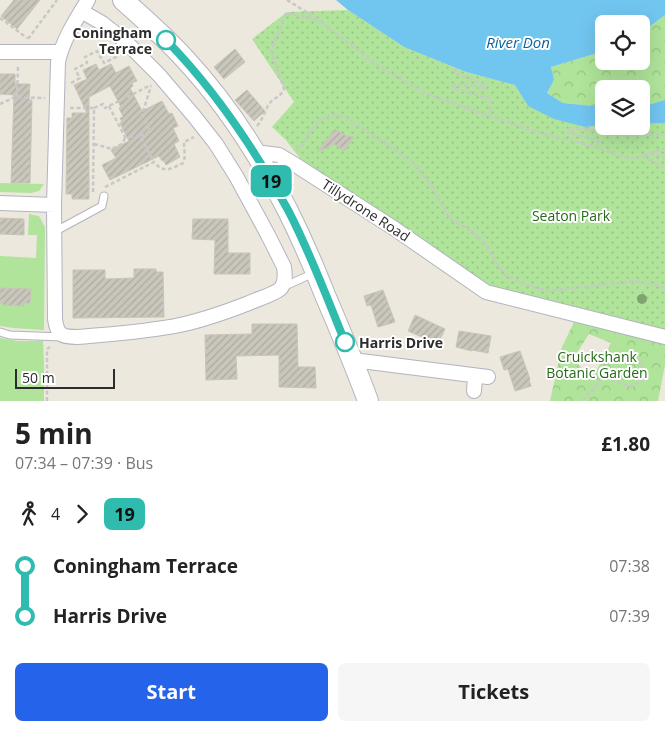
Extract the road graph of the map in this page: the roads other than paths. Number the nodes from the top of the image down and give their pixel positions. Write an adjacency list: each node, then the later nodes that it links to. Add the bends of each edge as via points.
1 (123, 0): 5 (main road, via 184,58)
2 (84, 5): 4 (street); 11 (street, via 132,48 157,82 206,131 231,169 284,267 286,275)
3 (0, 52): 4 (street)
4 (60, 52): 8 (street)
5 (255, 152): 10 (main road, via 288,210); 14 (street, Tillydrone Road, via 279,155 294,164 486,292)
6 (104, 196): 9 (lane, via 102,206)
7 (0, 203): 8 (street)
8 (54, 205): 9 (street)
9 (54, 232): 13 (street, via 55,319 57,330)
10 (316, 273): 11 (lane); 15 (main road)
11 (282, 285): 13 (street, via 222,313 179,325)
12 (0, 332): 13 (lane)
13 (66, 337)
14 (665, 337)
15 (353, 360): 16 (street, via 482,377); 17 (main road)
16 (474, 391)
17 (368, 401)

